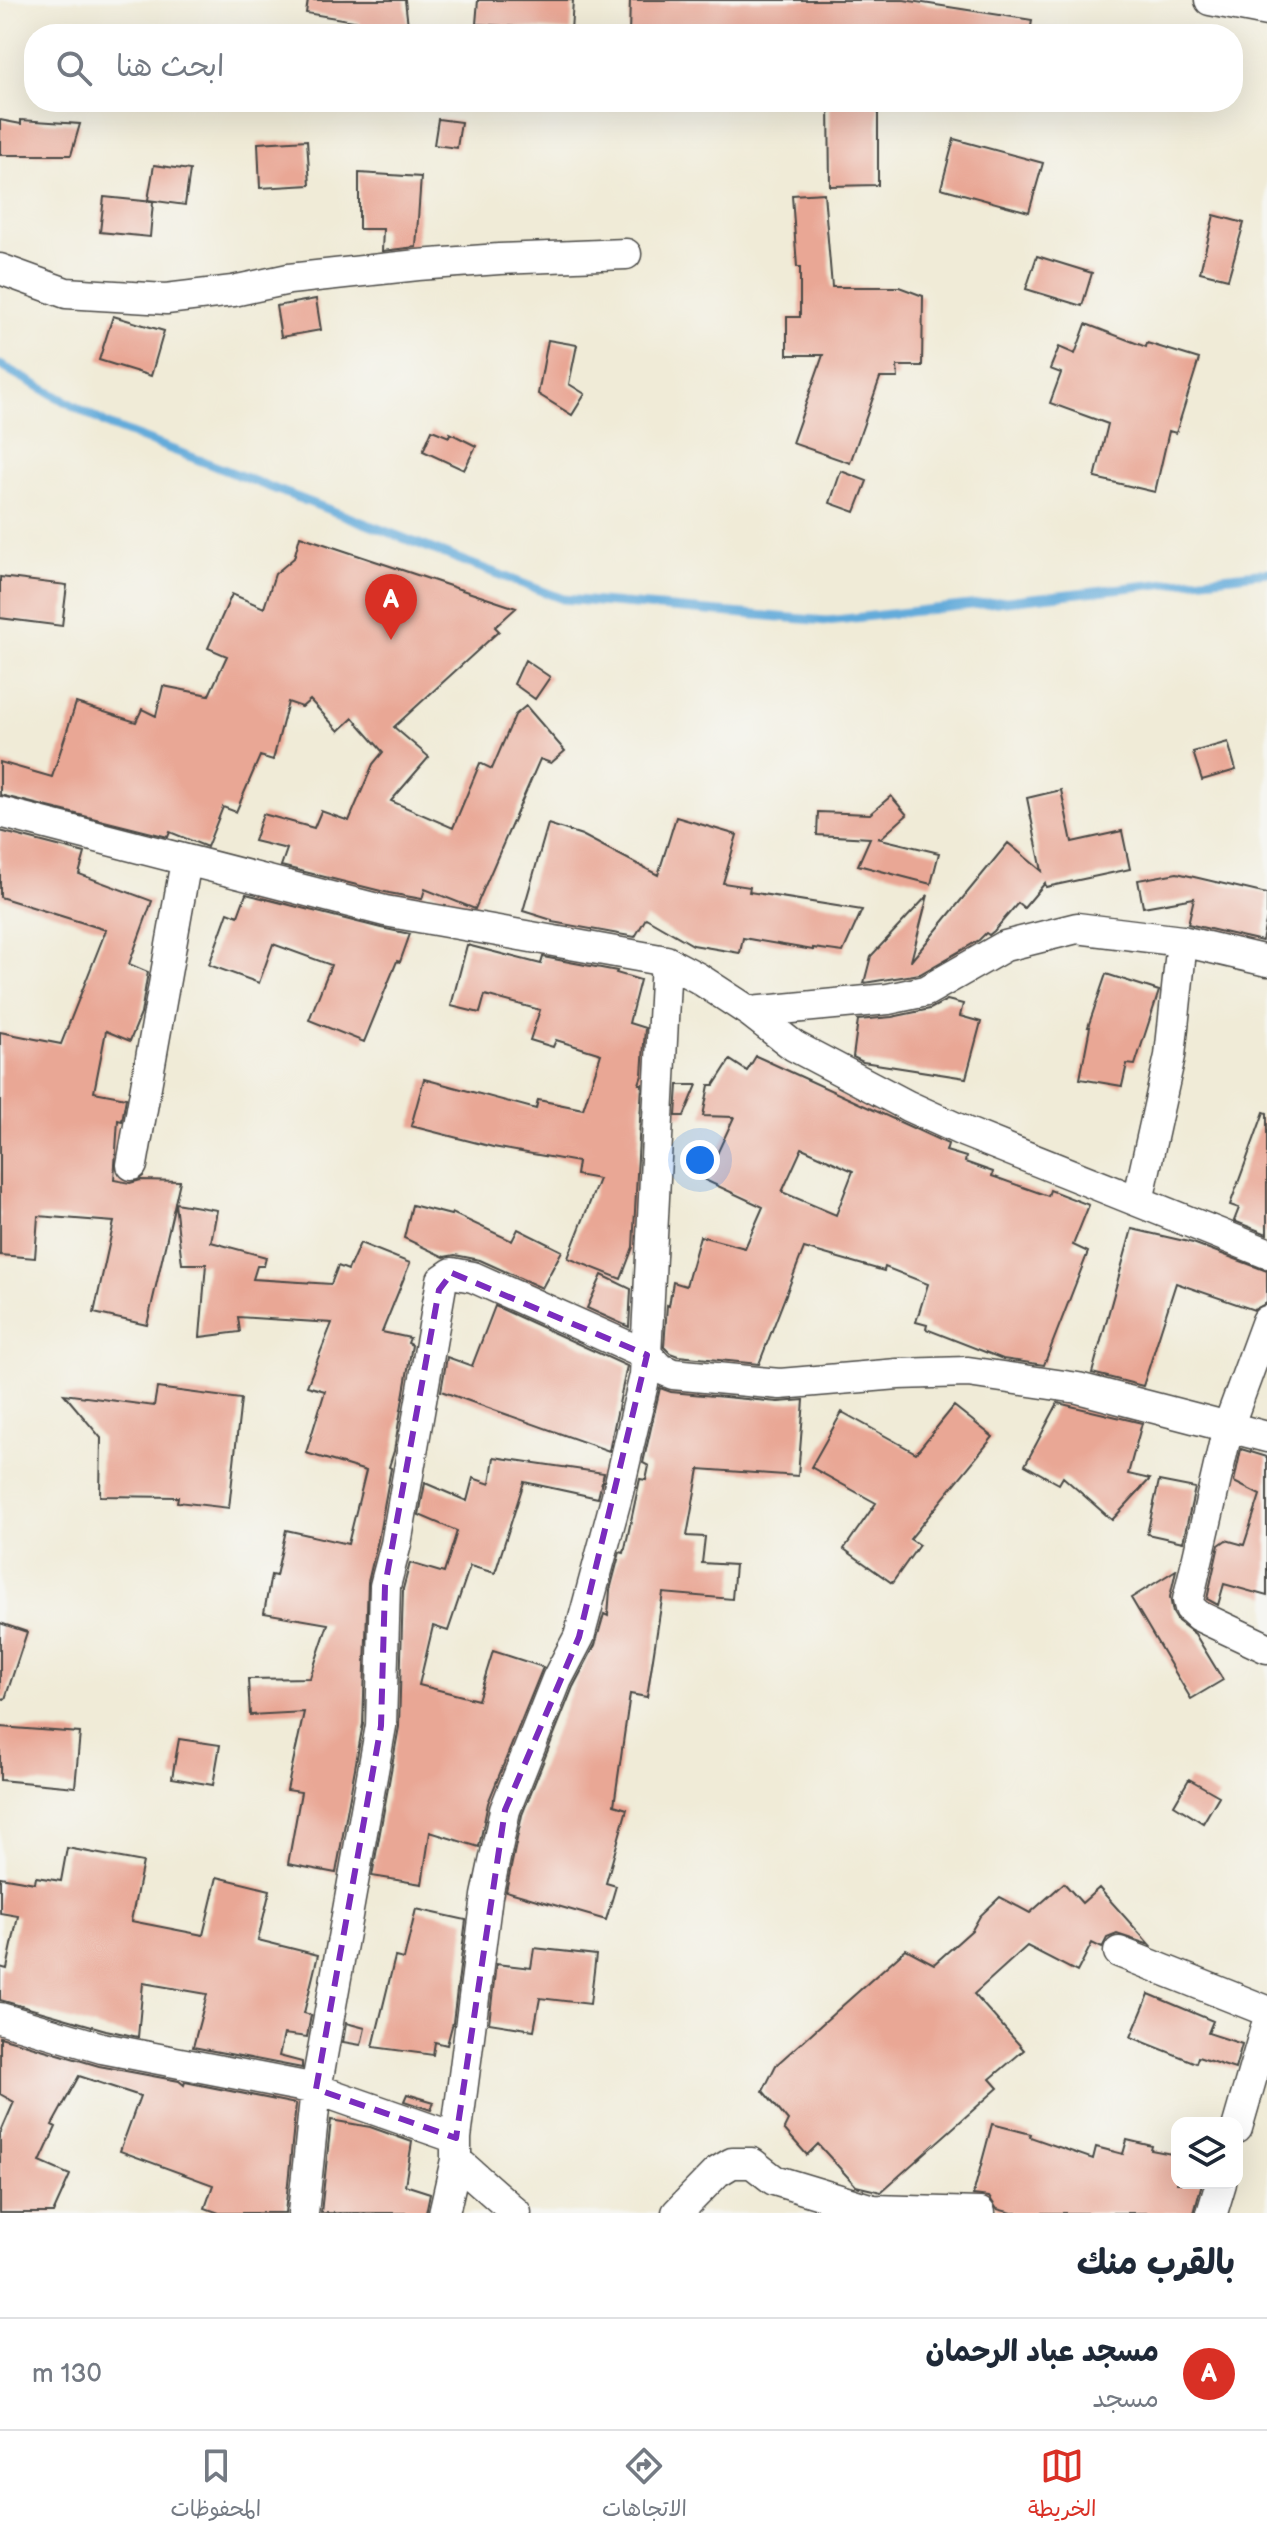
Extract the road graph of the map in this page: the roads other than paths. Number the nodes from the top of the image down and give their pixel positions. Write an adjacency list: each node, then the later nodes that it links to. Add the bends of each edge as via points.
1 (1210, 0): 2 (street)
2 (1256, 6)
3 (626, 254): 4 (street, via 418,265 166,299 66,293)
4 (0, 269)
5 (0, 814): 6 (street)
6 (186, 861): 8 (street, via 385,911); 11 (street)
7 (1182, 941): 9 (street); 10 (street, via 1077,928 1005,946 926,991); 12 (street, via 1170,1056)
8 (666, 961): 10 (street); 15 (street)
9 (1267, 961)
10 (750, 1012): 12 (street, via 794,1046 896,1100)
11 (132, 1165)
12 (1138, 1201): 13 (street)
13 (1267, 1253)
14 (1267, 1321): 16 (street)
15 (647, 1355): 16 (street, via 673,1374 780,1384 968,1372 1078,1388); 23 (street, via 473,1277 452,1273 442,1280 385,1586 381,1726); 25 (street, via 579,1637 505,1810 487,1896)
16 (1228, 1427): 17 (street); 18 (street, via 1188,1600 1199,1616)
17 (1267, 1437)
18 (1267, 1648)
19 (1119, 1952): 20 (street)
20 (1267, 2011)
21 (0, 2018): 23 (street, via 102,2048)
22 (1267, 2024): 24 (street)
23 (316, 2089): 25 (street); 27 (street)
24 (1240, 2117)
25 (456, 2149): 28 (street); 29 (street)
26 (1219, 2189): 32 (street)
27 (303, 2213)
28 (444, 2213)
29 (516, 2213)
30 (677, 2213): 31 (street, via 717,2172 732,2163 752,2163 774,2180 873,2210)
31 (980, 2213)
32 (1212, 2213)

